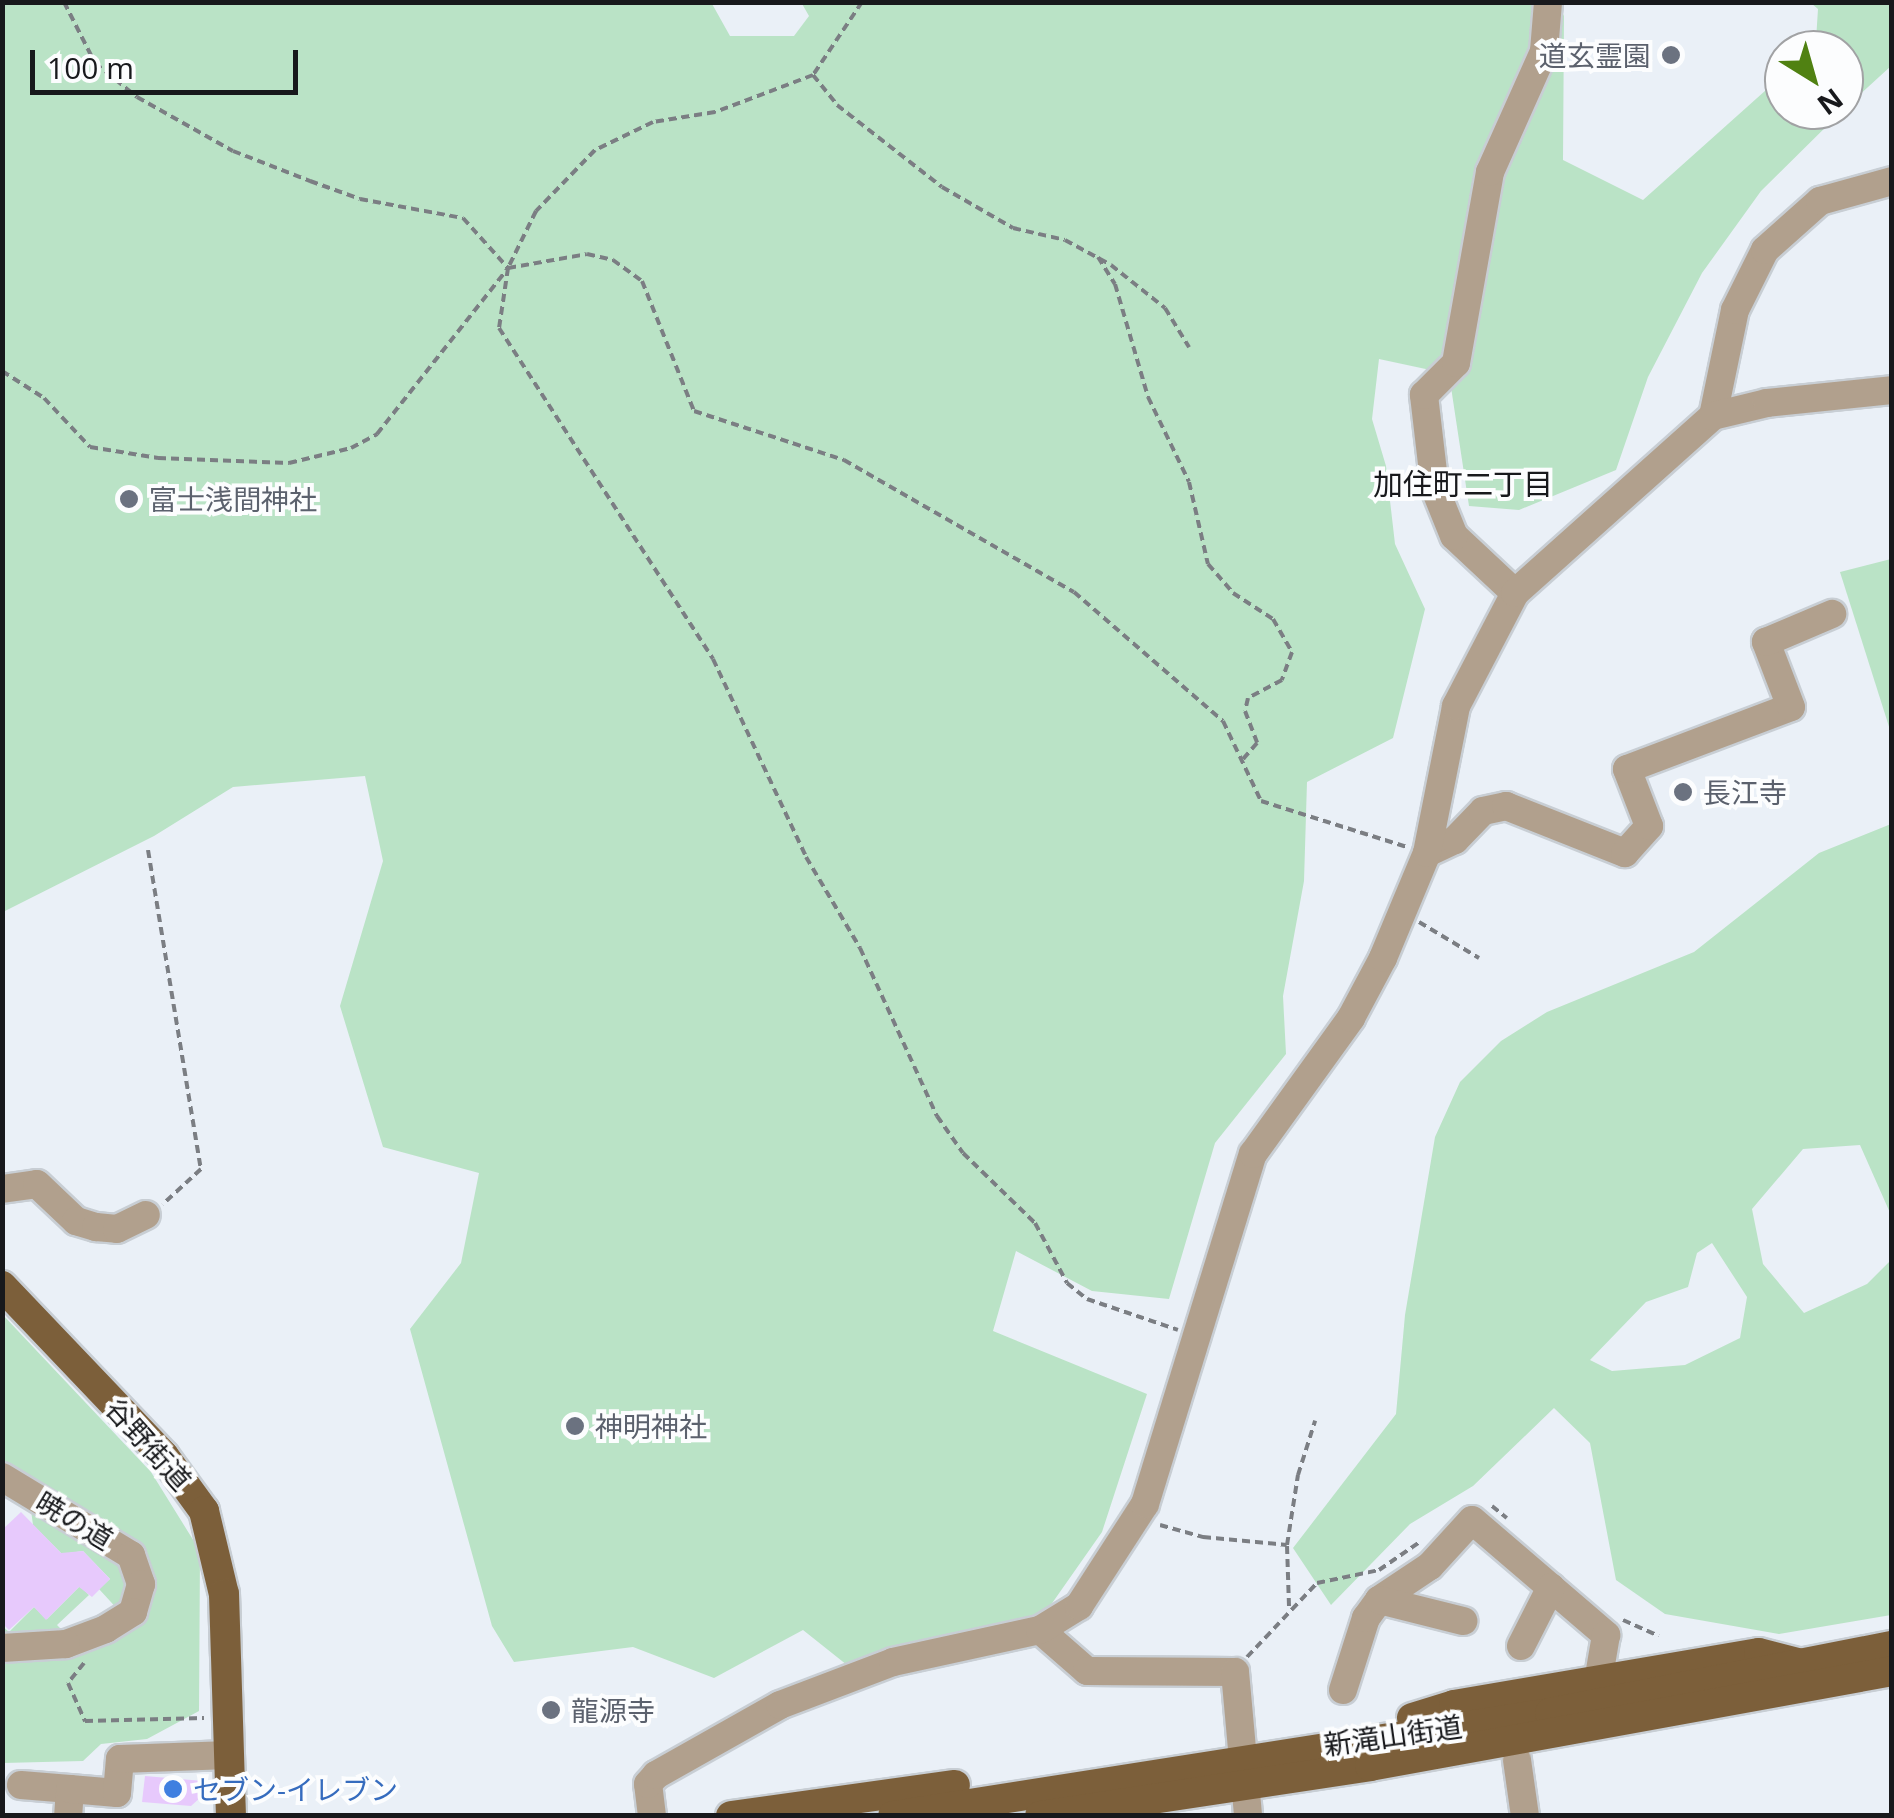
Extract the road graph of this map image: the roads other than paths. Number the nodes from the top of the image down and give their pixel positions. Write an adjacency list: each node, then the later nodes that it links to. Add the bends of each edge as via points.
1 (1548, 2): 5 (street, via 1544,50 1490,172 1456,363 1424,395 1435,489 1454,536)
2 (1892, 182): 4 (street, via 1820,201 1765,250 1734,310)
3 (1892, 390): 4 (street, via 1767,402)
4 (1713, 416): 5 (street)
5 (1515, 593): 7 (street, via 1456,706)
6 (1832, 614): 7 (street, via 1766,642 1791,706 1627,769 1648,834 1625,852 1506,806 1483,811 1455,840)
7 (1427, 853): 15 (street, via 1352,1018 1253,1154 1136,1518 1079,1606)
8 (2, 1189): 9 (street, via 36,1184 76,1222 96,1227 117,1229)
9 (146, 1215)
10 (2, 1286): 25 (main road, 谷野街道, via 164,1456 204,1511 224,1594)
11 (2, 1477): 18 (street, 暁の道, via 131,1555 141,1584 133,1612 106,1629 66,1644)
12 (1551, 1587): 13 (street, via 1472,1520 1430,1566); 16 (street); 21 (street, via 1606,1635)
13 (1379, 1600): 14 (street); 22 (street, via 1366,1618)
14 (1463, 1621)
15 (1040, 1630): 30 (street, via 1087,1671 1235,1672); 34 (street, via 893,1662 780,1706 656,1775 648,1784)
16 (1522, 1646)
17 (1892, 1646): 19 (main road, 新滝山街道)
18 (2, 1648)
19 (1802, 1664): 21 (main road, via 1759,1653); 24 (main road, 新滝山街道, via 1568,1710)
20 (1892, 1671): 27 (main road, 新滝山街道)
21 (1598, 1682): 24 (main road, via 1454,1705)
22 (1343, 1690)
23 (1892, 1691): 26 (main road)
24 (1338, 1742): 30 (main road, 新滝山街道)
25 (229, 1755): 32 (street, via 120,1759 117,1794); 33 (main road, 谷野街道)
26 (1517, 1760): 27 (main road, via 1416,1776); 39 (street)
27 (1370, 1766): 30 (main road, 新滝山街道)
28 (1105, 1779): 30 (main road, 新滝山街道); 35 (main road, via 1066,1766); 36 (main road, 新滝山街道)
29 (21, 1785): 32 (street)
30 (1243, 1787): 31 (main road, 新滝山街道)
31 (1166, 1799): 37 (main road, 新滝山街道); 38 (main road)
32 (83, 1803)
33 (231, 1816)
34 (652, 1816)
35 (730, 1816)
36 (893, 1816)
37 (1040, 1816)
38 (1114, 1816)
39 (1525, 1816)

